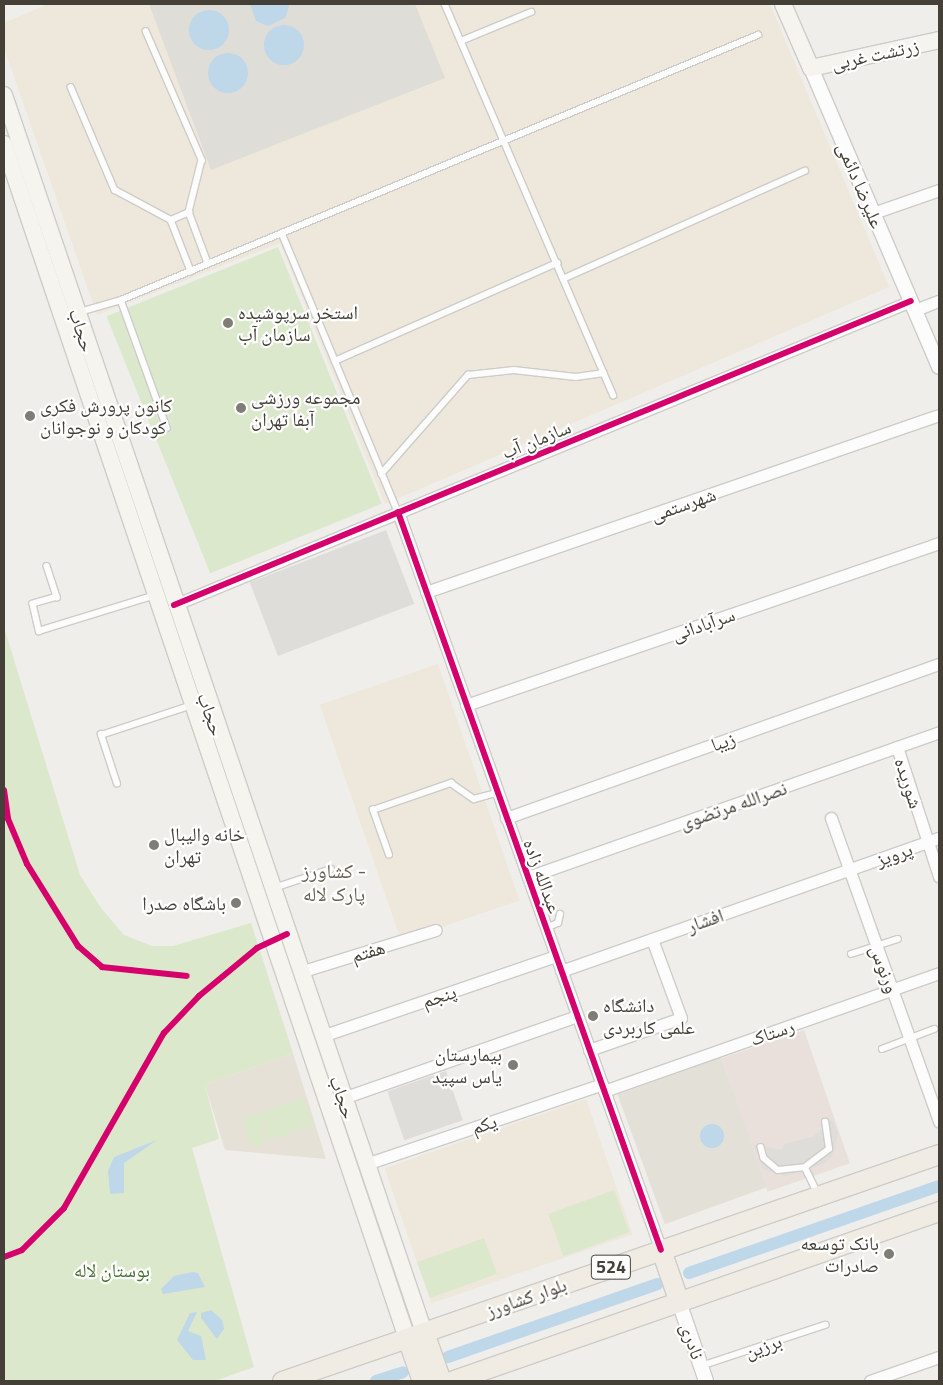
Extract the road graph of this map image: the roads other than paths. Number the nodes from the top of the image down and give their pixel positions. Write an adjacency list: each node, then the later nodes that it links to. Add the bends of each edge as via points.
1 (445, 4): 7 (lane)
2 (783, 4): 8 (main road, علیرضا دائمی)
3 (531, 12): 7 (lane)
4 (146, 31): 15 (lane, via 202,160)
5 (758, 35): 11 (lane)
6 (939, 40): 8 (main road, زرتشت غربی)
7 (461, 42): 11 (lane)
8 (811, 68): 16 (street, علیرضا دائمی)
9 (71, 88): 17 (lane, via 115,190)
10 (4, 95): 26 (main road, حجاب)
11 (505, 142): 18 (lane); 20 (lane)
12 (4, 144): 26 (main road, حجاب)
13 (805, 171): 22 (lane)
14 (939, 190): 16 (street)
15 (189, 212): 17 (lane); 19 (lane)
16 (873, 213): 25 (street, علیرضا دائمی)
17 (171, 220): 21 (lane)
18 (282, 233): 19 (lane); 27 (lane)
19 (208, 263): 21 (lane)
20 (556, 263): 22 (lane); 27 (lane)
21 (191, 271): 23 (lane)
22 (564, 279): 29 (lane)
23 (121, 300): 26 (lane); 32 (lane)
24 (939, 302): 25 (street, سازمان آب)
25 (913, 305): 28 (street, علیرضا دائمی); 34 (street, سازمان آب)
26 (70, 316): 38 (main road, حجاب)
27 (335, 361): 33 (lane)
28 (939, 367)
29 (604, 374): 30 (lane); 33 (lane, via 576,378 514,370 468,375)
30 (613, 395)
31 (939, 415): 37 (street, شهرستمی)
32 (167, 428)
33 (381, 474): 34 (lane)
34 (398, 512): 37 (street, عبدالله زاده); 38 (street, سازمان آب)
35 (939, 543): 41 (street, سرآبادانی)
36 (47, 566): 38 (lane, via 57,597 33,604 39,631)
37 (426, 592): 41 (street, عبدالله زاده)
38 (164, 603): 40 (main road, حجاب); 55 (main road, حجاب)
39 (939, 664): 46 (street, زیبا)
40 (194, 705): 44 (lane, via 101,735); 61 (main road, حجاب)
41 (466, 705): 45 (street, عبدالله زاده)
42 (939, 732): 43 (street, نصرالله مرتضوی)
43 (897, 747): 49 (street, شوریده); 54 (street, نصرالله مرتضوی)
44 (117, 784)
45 (497, 793): 46 (street, عبدالله زاده); 50 (lane, via 474,799 451,783 373,810)
46 (506, 818): 54 (street, عبدالله زاده)
47 (831, 818): 52 (street, ورنوس)
48 (939, 838): 49 (street, پرویز)
49 (928, 842): 52 (street, پرویز); 53 (street, شوریده)
50 (388, 855)
51 (331, 869): 55 (lane)
52 (850, 869): 59 (street, افشار); 62 (street, ورنوس)
53 (939, 876)
54 (528, 877): 57 (street, عبدالله زاده)
55 (272, 889): 61 (main road, حجاب)
56 (560, 914): 57 (lane, via 558,923)
57 (546, 928): 64 (street, عبدالله زاده)
58 (436, 930): 66 (street, هفتم)
59 (652, 939): 65 (street, افشار); 74 (street, via 681,1018)
60 (898, 939): 62 (lane)
61 (282, 942): 66 (main road, حجاب); 76 (main road, حجاب)
62 (877, 946): 63 (lane); 68 (street, ورنوس)
63 (851, 954)
64 (556, 956): 65 (street, عبدالله زاده); 71 (street, پنجم)
65 (561, 971): 69 (street, عبدالله زاده)
66 (300, 972): 71 (main road, حجاب)
67 (939, 973): 68 (street, رستاک)
68 (892, 989): 72 (street, ورنوس); 75 (street, رستاک)
69 (577, 1016): 74 (street, عبدالله زاده); 76 (street)
70 (934, 1029): 72 (lane)
71 (322, 1036): 76 (main road, حجاب)
72 (910, 1039): 73 (lane); 77 (street, ورنوس)
73 (882, 1049)
74 (589, 1050): 75 (street, عبدالله زاده)
75 (603, 1088): 81 (street, یکم); 86 (street, عبدالله زاده)
76 (336, 1100): 81 (main road, حجاب); 83 (main road, حجاب)
77 (939, 1120)
78 (825, 1122): 82 (lane, via 828,1149)
79 (761, 1147): 82 (lane, via 764,1158 778,1170)
80 (939, 1154): 84 (main road, بلوار کشاورز / 524)
81 (366, 1164): 83 (main road); 87 (main road, حجاب)
82 (805, 1167): 84 (lane)
83 (351, 1170): 88 (main road, حجاب)
84 (818, 1196): 86 (main road, بلوار کشاورز / 524)
85 (939, 1211): 89 (main road)
86 (661, 1250): 89 (main road); 91 (main road, بلوار کشاورز / 524)
87 (400, 1261): 88 (main road); 91 (main road, حجاب)
88 (383, 1266): 91 (main road, حجاب)
89 (679, 1302): 93 (street, نادری); 97 (main road)
90 (825, 1325): 93 (lane, برزین)
91 (416, 1335): 94 (main road, بلوار کشاورز / 524); 95 (main road); 96 (main road)
92 (939, 1357): 99 (street)
93 (701, 1366): 98 (street, نادری)
94 (282, 1381)
95 (422, 1381)
96 (441, 1381)
97 (451, 1381)
98 (706, 1381)
99 (870, 1381)

